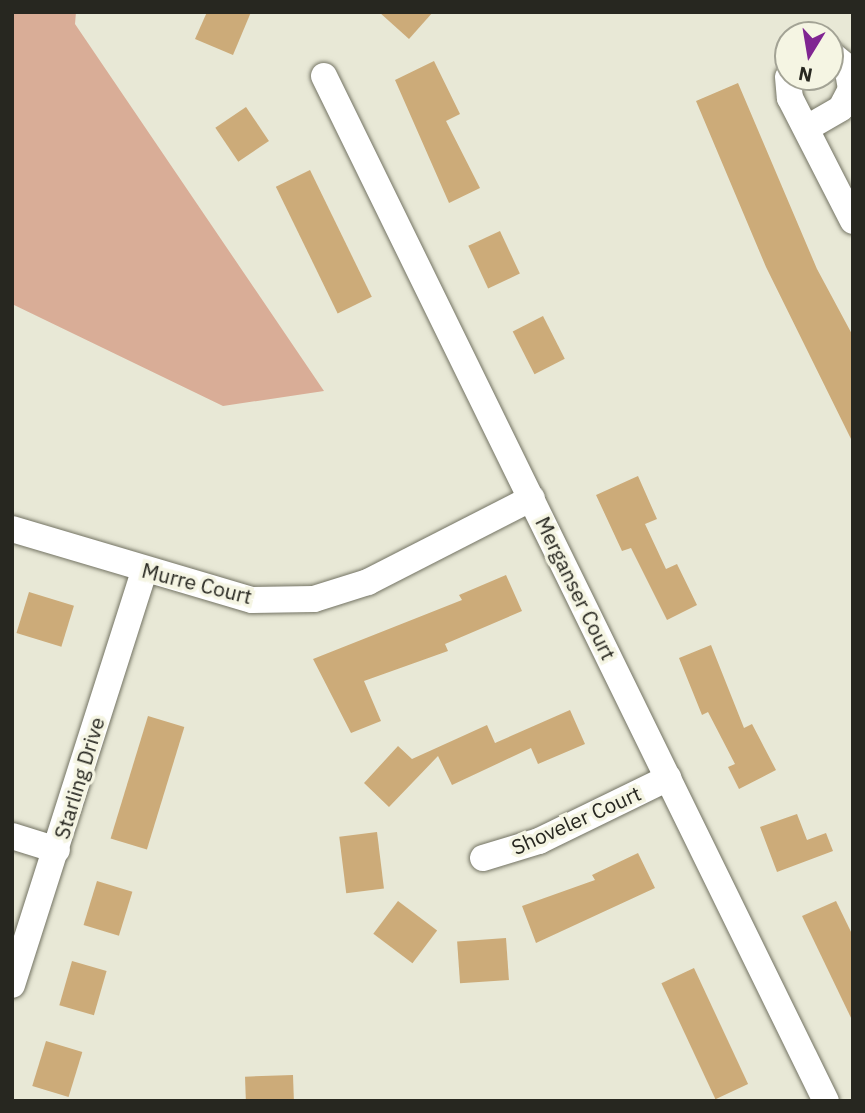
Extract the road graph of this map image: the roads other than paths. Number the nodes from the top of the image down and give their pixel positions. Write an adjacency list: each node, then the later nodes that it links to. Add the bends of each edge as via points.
1 (844, 65): 4 (street, via 851,89 841,108)
2 (324, 76): 6 (street, Merganser Court)
3 (789, 91): 4 (street)
4 (807, 128): 5 (street)
5 (853, 221)
6 (532, 498): 8 (street, Murre Court, via 368,582 314,599 253,600); 9 (street, Merganser Court)
7 (12, 529): 8 (street, Murre Court)
8 (144, 570): 11 (street, Starling Drive)
9 (668, 778): 12 (street, Shoveler Court, via 539,841); 14 (street, Merganser Court)
10 (12, 836): 11 (street)
11 (57, 850): 13 (street, Starling Drive)
12 (483, 858)
13 (12, 985)
14 (826, 1101)

